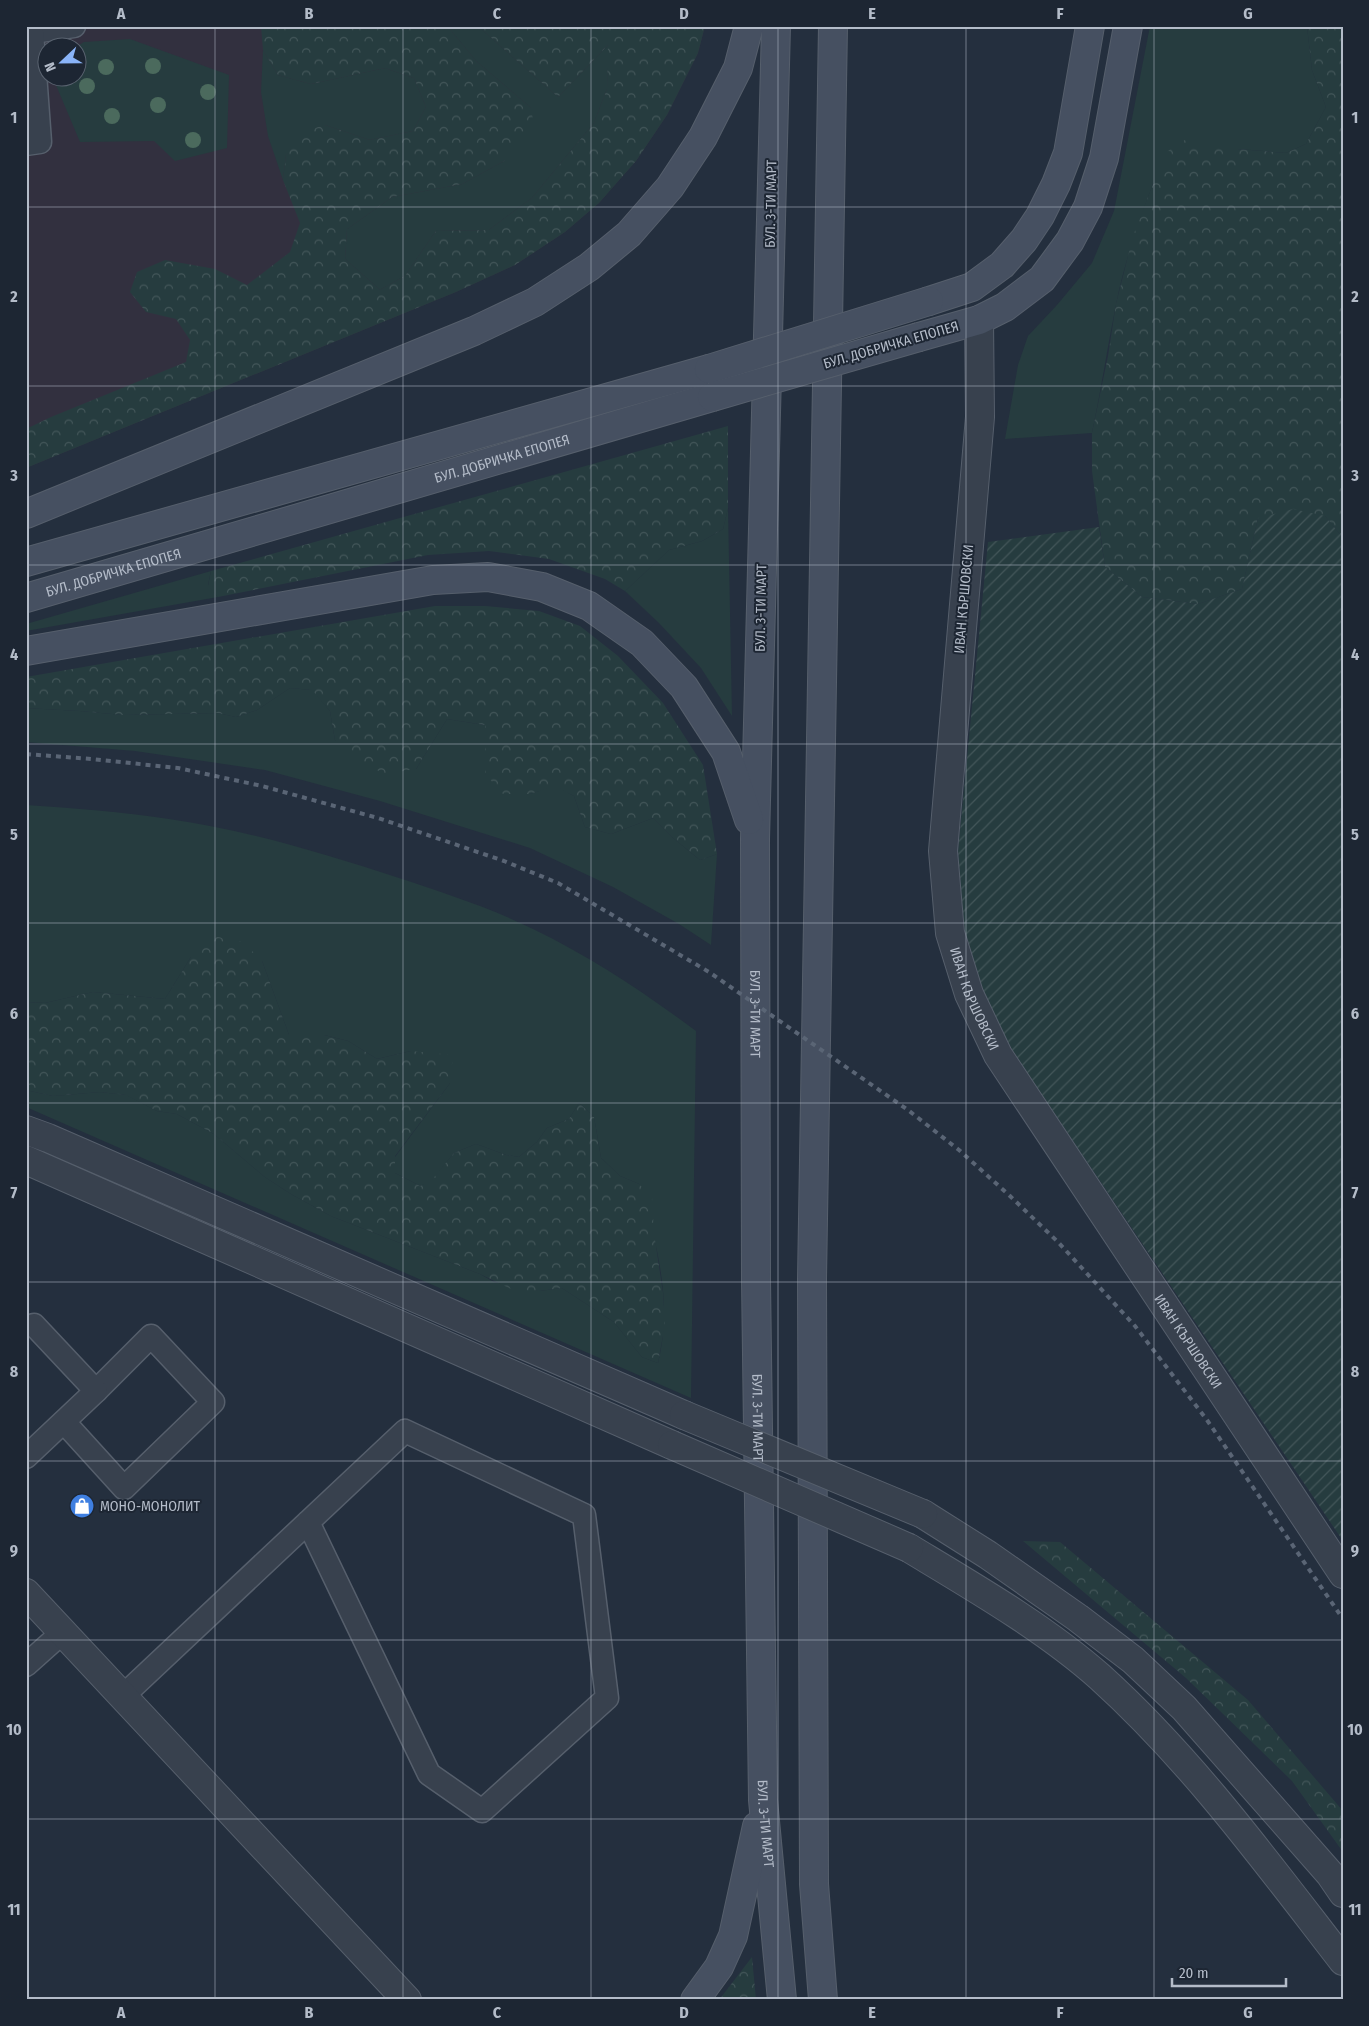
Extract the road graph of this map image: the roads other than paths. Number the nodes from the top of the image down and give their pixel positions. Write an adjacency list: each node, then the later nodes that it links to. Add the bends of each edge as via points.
1 (74, 26): 7 (lane)
2 (749, 26): 10 (main road, via 738,68 703,136 670,187 629,234 590,267 535,302 474,331)
3 (776, 26): 14 (main road, БУЛ. 3-ТИ МАРТ)
4 (833, 26): 33 (main road, via 812,1279 814,1884)
5 (1090, 26): 11 (main road, bridge, via 1068,153 1056,184 1024,240 1002,265 972,287 709,369)
6 (1128, 26): 9 (main road, БУЛ. ДОБРИЧКА ЕПОПЕЯ, via 1104,158 1088,207 1070,241 1042,279 1005,307)
7 (29, 32): 8 (lane, via 40,142)
8 (26, 144)
9 (979, 320): 12 (main road, БУЛ. ДОБРИЧКА ЕПОПЕЯ, bridge); 22 (street, ИВАН КЪРШОВСКИ, via 980,417 943,851 950,933 970,994 998,1055)
10 (26, 514)
11 (26, 562)
12 (26, 598)
13 (26, 651): 14 (main road, via 433,580 488,577 542,587 589,606 642,643 684,687 726,752)
14 (755, 839): 27 (main road, БУЛ. 3-ТИ МАРТ, via 756,1310)
15 (26, 1130): 28 (street, bridge, via 684,1415 924,1514 1063,1607 1133,1660 1184,1708 1330,1874)
16 (29, 1163): 29 (street, bridge, via 909,1548 975,1588 1061,1646 1106,1683 1158,1734 1246,1835)
17 (34, 1326): 18 (lane)
18 (96, 1391): 19 (lane); 19 (lane, via 151,1336 213,1402 124,1488)
19 (64, 1422): 20 (lane)
20 (26, 1457)
21 (308, 1522): 21 (lane, via 429,1774 482,1811 607,1698 584,1515 405,1431); 26 (lane)
22 (1343, 1574)
23 (26, 1592): 24 (street)
24 (63, 1632): 25 (lane); 26 (street)
25 (26, 1665)
26 (123, 1696): 30 (street)
27 (763, 1800): 31 (main road, via 733,1936 719,1967); 32 (main road, БУЛ. 3-ТИ МАРТ)
28 (1343, 1893)
29 (1343, 1962)
30 (405, 1999)
31 (695, 2000)
32 (782, 2000)
33 (823, 2000)

